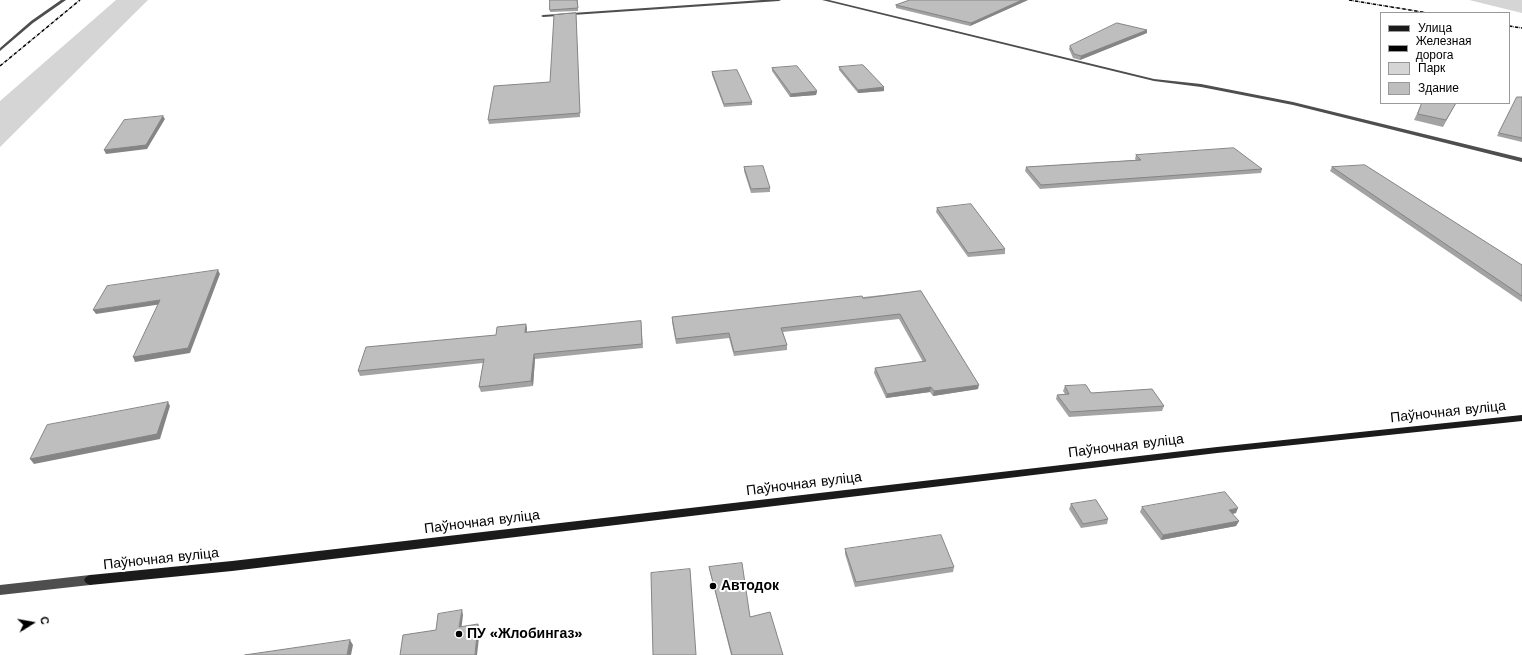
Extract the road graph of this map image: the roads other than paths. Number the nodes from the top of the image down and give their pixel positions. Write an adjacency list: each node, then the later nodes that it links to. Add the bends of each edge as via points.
1 (64, 0): 5 (street, via 32,22)
2 (779, 0): 4 (street)
3 (824, 0): 6 (street, via 1154,80 1193,84 1279,100)
4 (543, 16)
5 (0, 50)
6 (1522, 160)
7 (1522, 418): 8 (street, Паўночная вуліца, via 1217,450 240,565)
8 (90, 580): 9 (street)
9 (0, 590)

